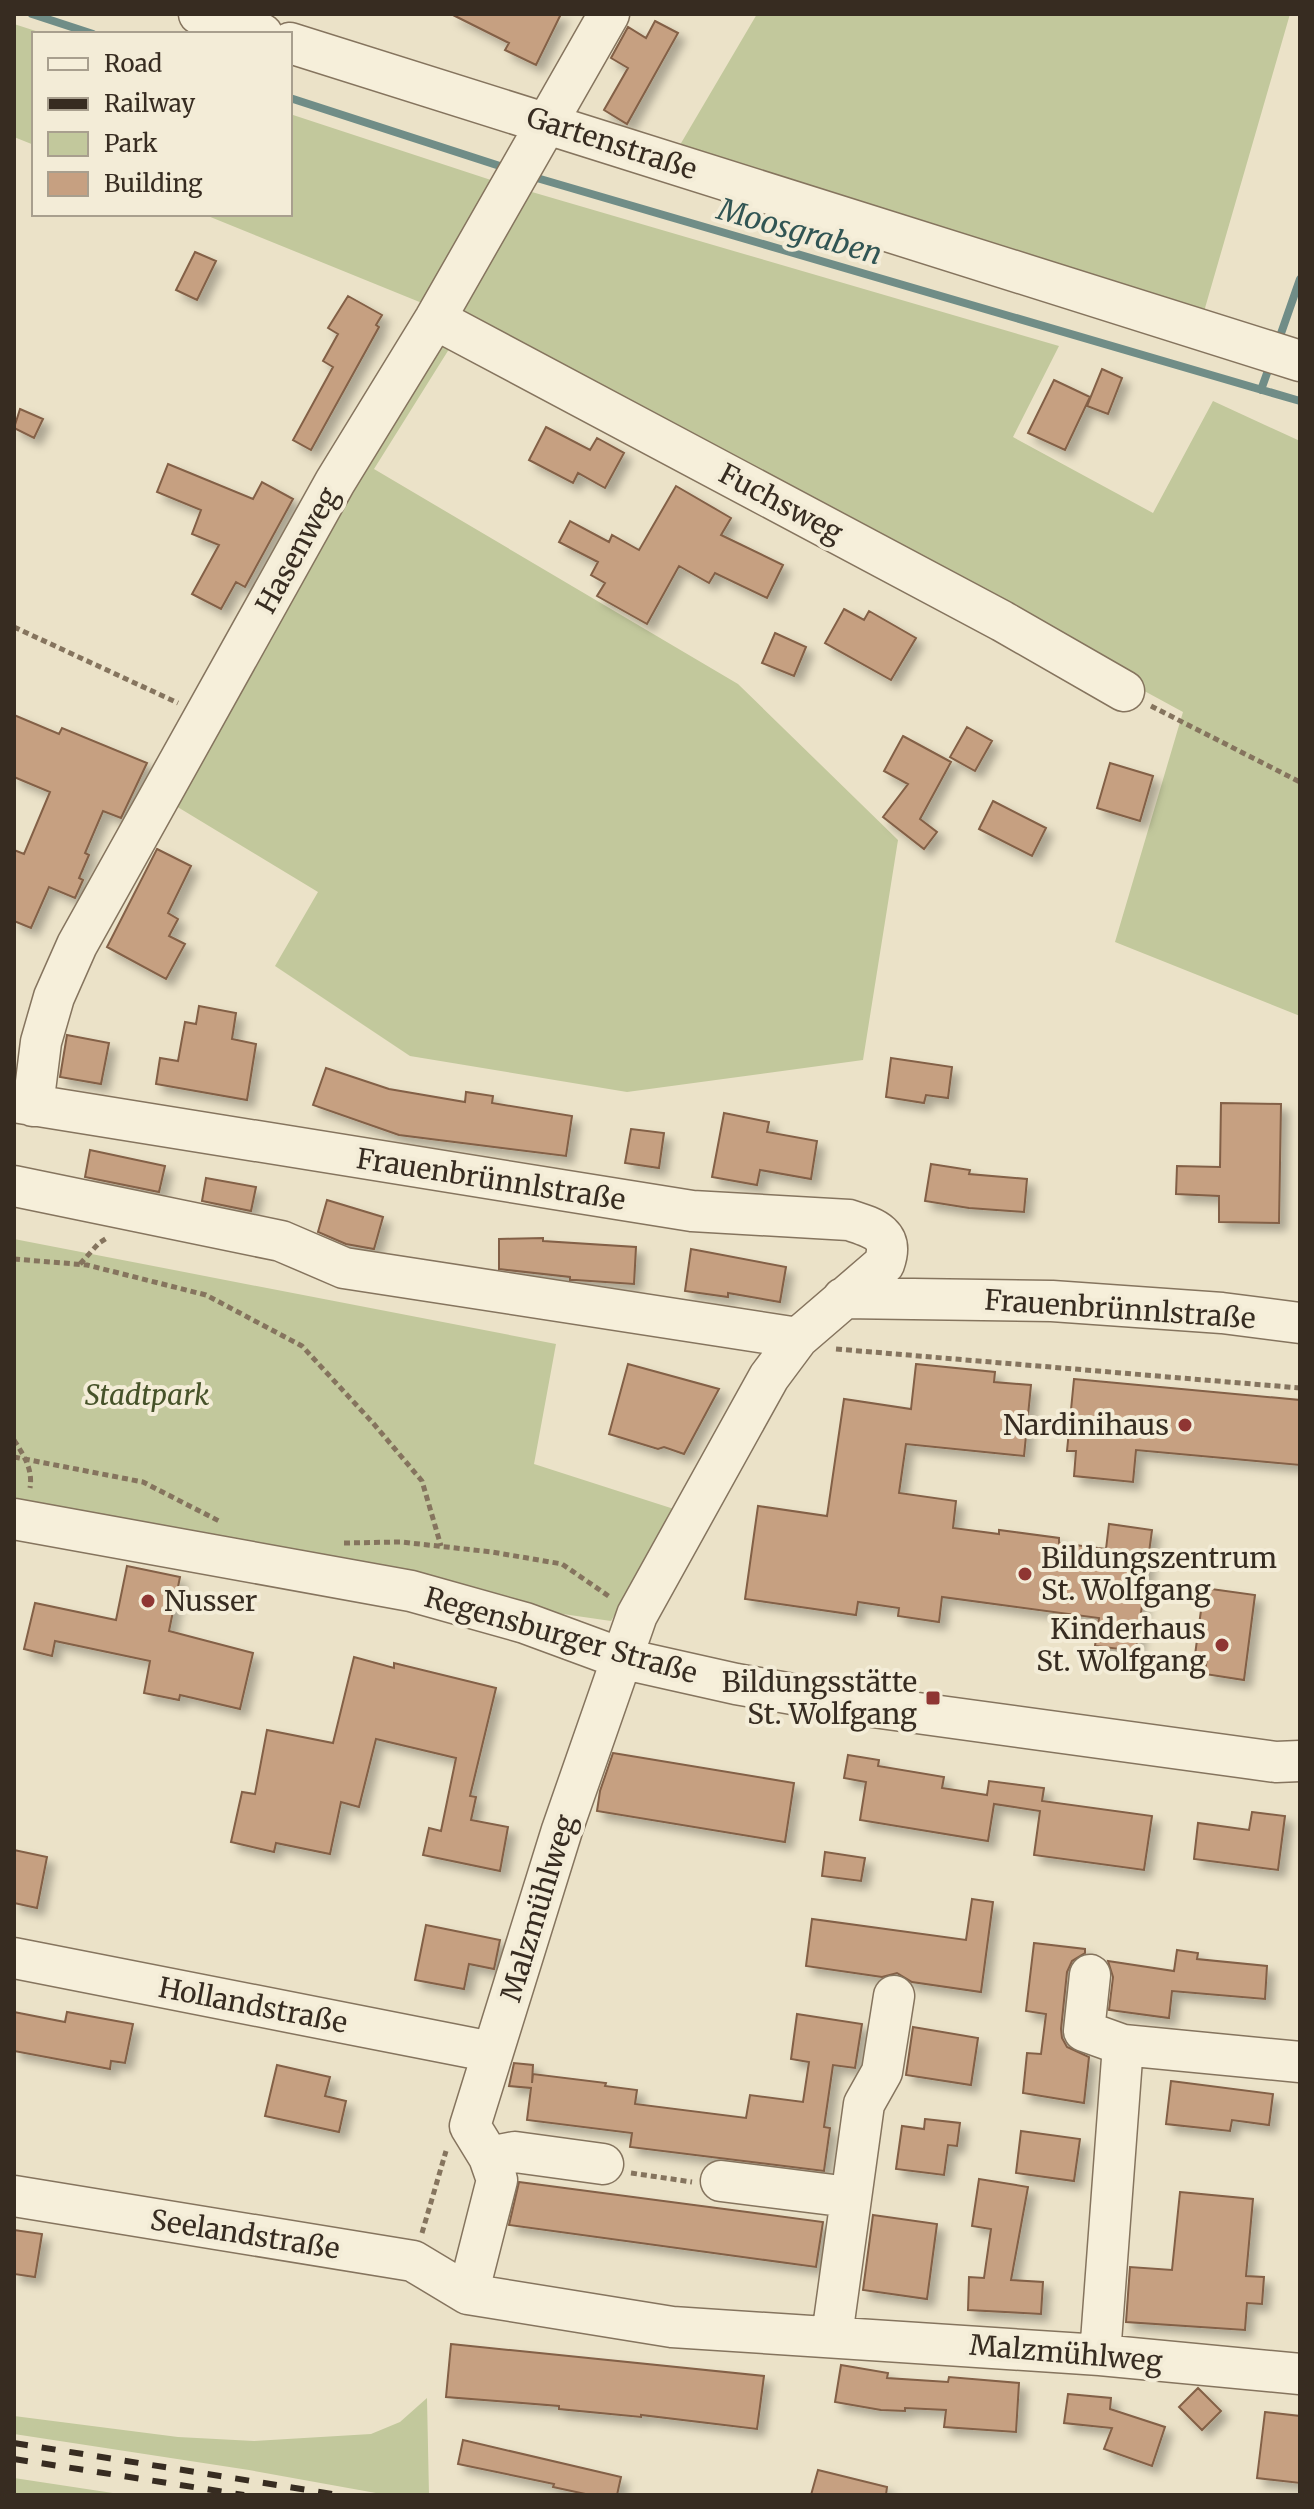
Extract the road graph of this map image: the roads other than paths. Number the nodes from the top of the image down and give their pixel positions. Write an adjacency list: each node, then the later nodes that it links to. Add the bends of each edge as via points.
1 (199, 14): 3 (street)
2 (609, 14): 5 (street, Hasenweg)
3 (256, 32)
4 (292, 44): 5 (street, Gartenstraße)
5 (546, 122): 6 (street, Hasenweg); 7 (street, Gartenstraße)
6 (435, 319): 8 (street, Fuchsweg); 9 (street, Hasenweg, via 335,482 77,945 54,997)
7 (1282, 355)
8 (1124, 691)
9 (23, 1104): 11 (street, Frauenbrünnlstraße, via 692,1211 849,1220 884,1237 889,1251 884,1264)
10 (14, 1186): 13 (street, via 281,1241 344,1268)
11 (843, 1298): 12 (street, Frauenbrünnlstraße, via 1052,1301); 13 (street, Frauenbrünnlstraße)
12 (1300, 1323)
13 (813, 1344): 15 (street, Frauenbrünnlstraße, via 769,1377 637,1615)
14 (17, 1520): 15 (street, Regensburger Straße, via 411,1591 525,1623)
15 (620, 1658): 16 (street, Regensburger Straße, via 844,1703 1276,1762); 21 (street, Malzmühlweg)
16 (1300, 1761)
17 (14, 1958): 21 (street, Hollandstraße)
18 (1090, 1975): 20 (street, via 1084,2031)
19 (894, 1996): 27 (street, via 882,2072 864,2104)
20 (1123, 2045): 22 (street); 30 (street)
21 (492, 2052): 23 (street, Malzmühlweg, via 470,2126)
22 (1300, 2062)
23 (489, 2157): 24 (street, via 515,2152); 28 (street, Malzmühlweg, via 497,2180)
24 (603, 2164)
25 (721, 2181): 27 (street)
26 (14, 2196): 28 (street, Seelandstraße, via 413,2261)
27 (849, 2197): 29 (street)
28 (468, 2294): 29 (street, Malzmühlweg, via 672,2327)
29 (832, 2336): 30 (street, Malzmühlweg)
30 (1100, 2355): 31 (street, Malzmühlweg)
31 (1300, 2374)

